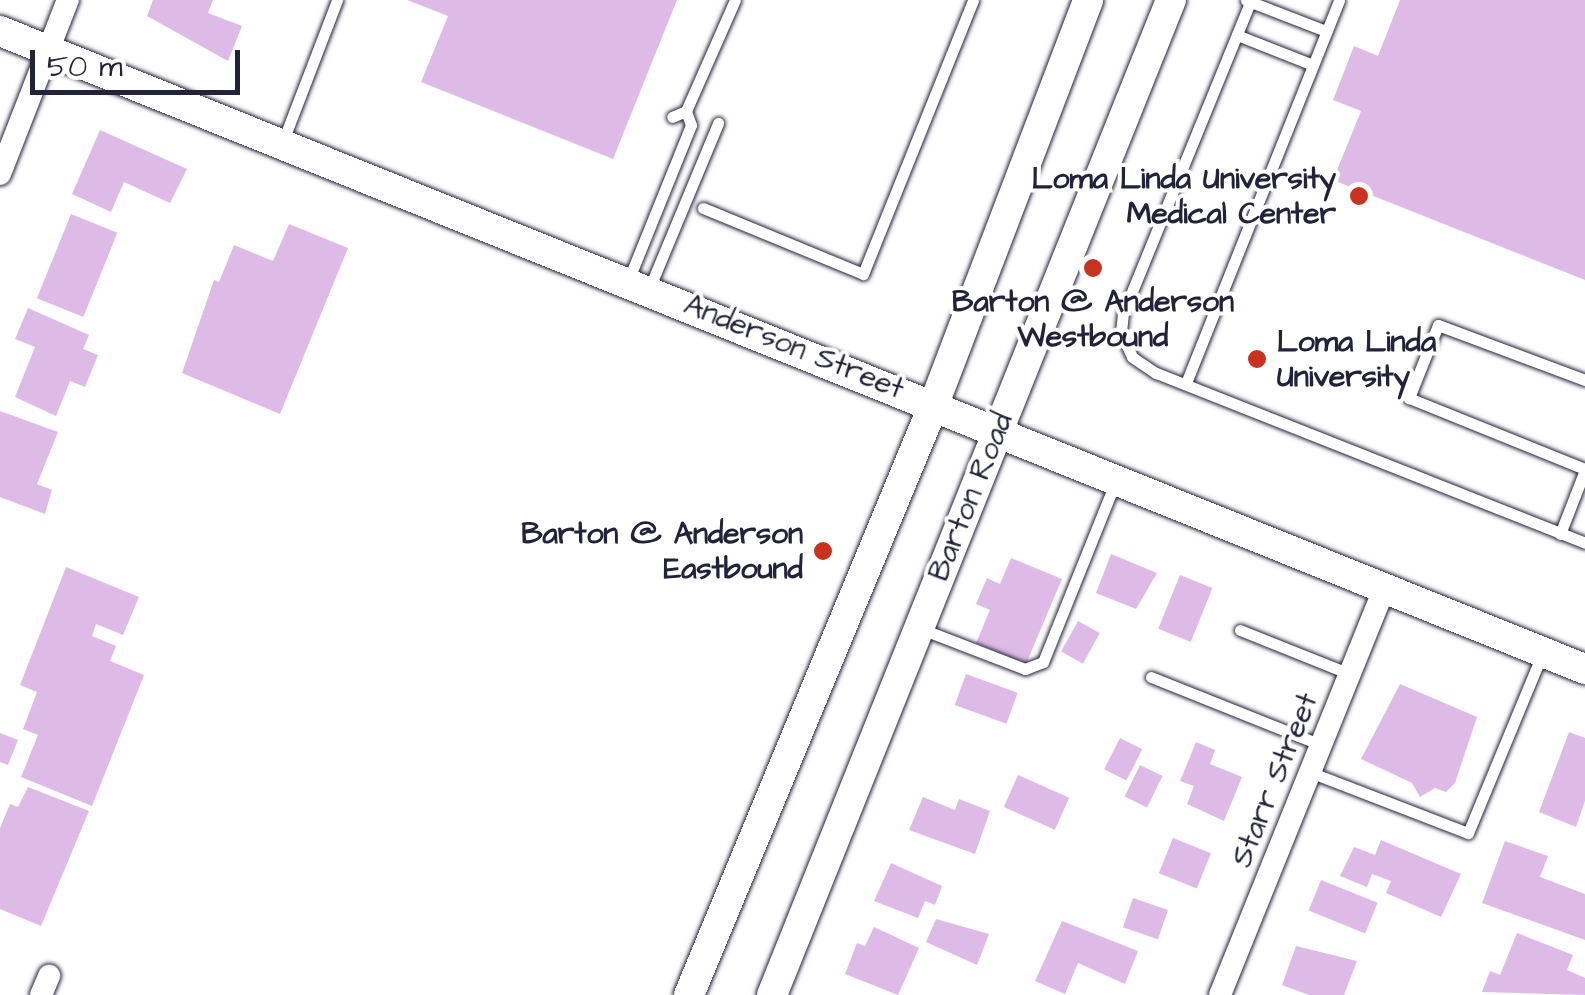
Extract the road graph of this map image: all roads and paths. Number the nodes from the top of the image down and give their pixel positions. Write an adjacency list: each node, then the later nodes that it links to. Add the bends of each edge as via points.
1 (68, 0): 12 (street)
2 (337, 0): 17 (lane)
3 (735, 0): 14 (lane)
4 (973, 0): 19 (lane, via 863,274)
5 (1088, 0): 23 (main road)
6 (1171, 0): 24 (main road, Barton Road)
7 (1338, 0): 10 (lane)
8 (1249, 1): 10 (lane); 11 (lane)
9 (0, 31): 12 (main road, Anderson Street)
10 (1326, 31): 13 (lane)
11 (1237, 35): 13 (lane); 22 (lane, via 1123,313 1121,334 1132,356)
12 (48, 51): 17 (main road, Anderson Street); 18 (street)
13 (1313, 65): 22 (lane)
14 (686, 111): 15 (lane); 20 (lane, via 691,125)
15 (672, 116)
16 (718, 123): 20 (lane)
17 (282, 144): 20 (main road, Anderson Street)
18 (0, 174)
19 (703, 208)
20 (638, 285): 23 (main road, Anderson Street)
21 (1585, 380): 25 (lane, via 1438,325 1408,398)
22 (1186, 383): 27 (lane)
23 (934, 404): 24 (main road, Anderson Street); 38 (main road)
24 (998, 432): 26 (main road, Anderson Street); 30 (main road, Barton Road)
25 (1585, 470): 27 (lane)
26 (1116, 479): 29 (main road, Anderson Street); 30 (lane, via 1043,662 1025,670)
27 (1560, 534): 28 (lane)
28 (1585, 543)
29 (1385, 587): 32 (main road, Anderson Street); 34 (street, Starr Street)
30 (918, 628): 39 (main road, Barton Road)
31 (1240, 630): 34 (lane)
32 (1544, 652): 33 (main road, Anderson Street); 37 (lane, via 1468,833)
33 (1585, 669)
34 (1350, 674): 36 (street, Starr Street)
35 (1151, 677): 36 (lane)
36 (1321, 746): 37 (street, Starr Street)
37 (1310, 772): 40 (street, Starr Street)
38 (689, 995)
39 (772, 995)
40 (1220, 995)

